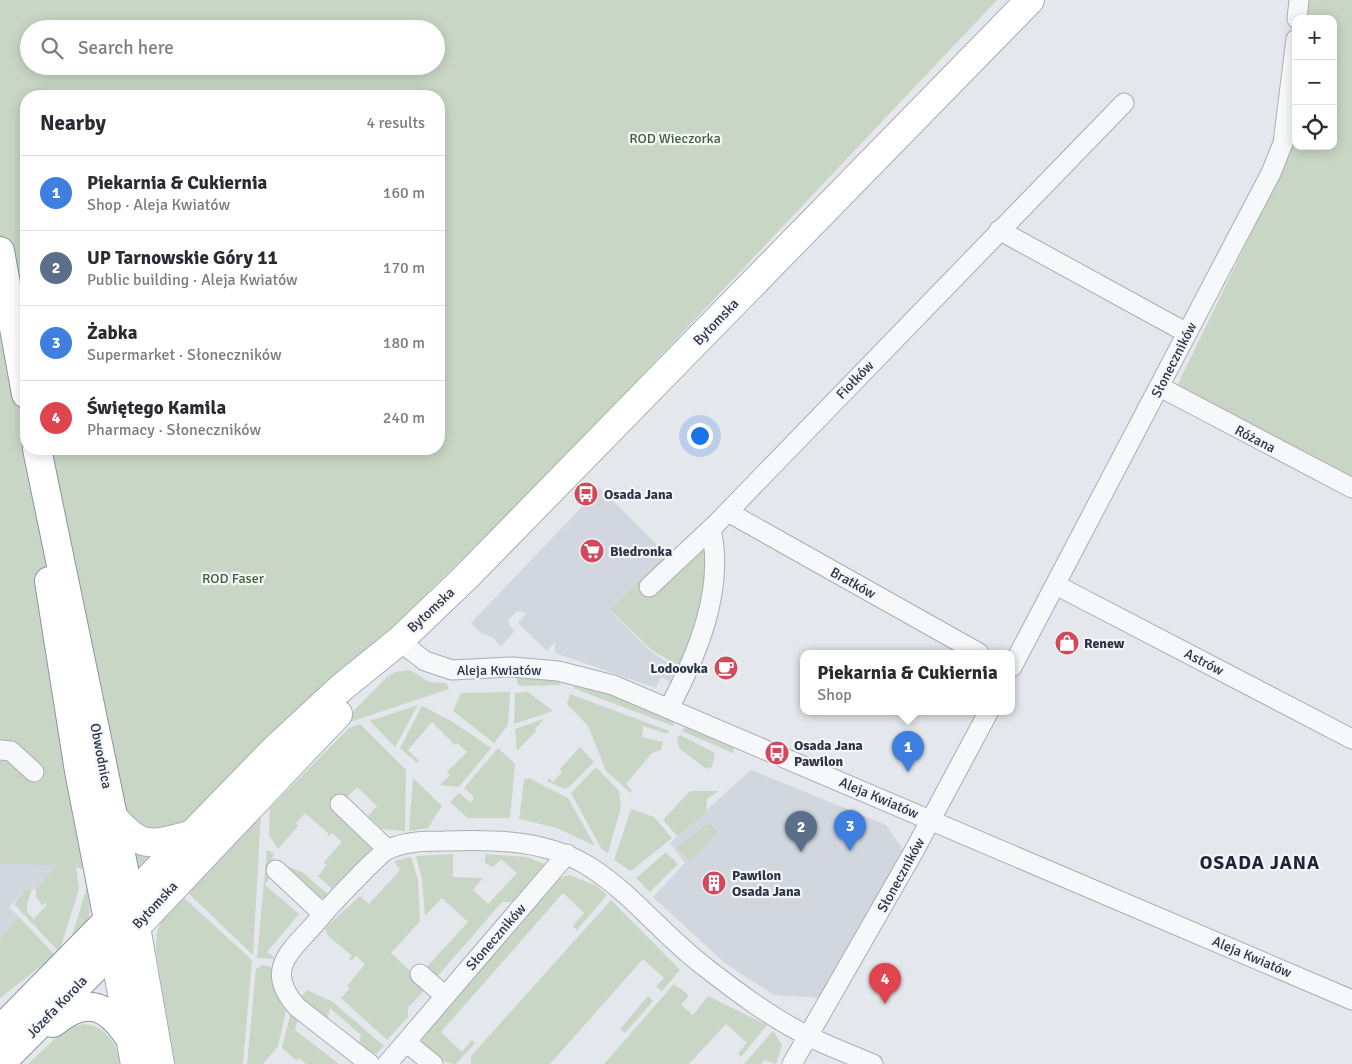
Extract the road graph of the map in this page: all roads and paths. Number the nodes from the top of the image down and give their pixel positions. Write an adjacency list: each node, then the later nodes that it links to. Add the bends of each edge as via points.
1 (1030, 0): 18 (main road, Bytomska, via 568,475)
2 (1299, 0): 3 (street)
3 (1297, 15)
4 (1293, 60): 8 (street, Słoneczników, via 1283,143 1271,173)
5 (1124, 103): 6 (street, Fiołków)
6 (999, 230): 8 (street); 14 (street, Fiołków)
7 (0, 251): 9 (main road)
8 (1187, 334): 10 (street, Słoneczników)
9 (20, 361)
10 (1160, 388): 13 (street, Różana); 16 (street, Słoneczników)
11 (37, 455): 27 (main road, Obwodnica)
12 (37, 455): 35 (main road, Obwodnica, via 55,632)
13 (1352, 488)
14 (728, 512): 15 (street, Fiołków); 19 (street, Bratków)
15 (711, 529): 17 (street, Fiołków); 21 (street, via 713,579 706,625)
16 (1056, 585): 20 (street, Słoneczników); 23 (street, Astrów)
17 (649, 587)
18 (399, 640): 21 (street, Aleja Kwiatów, via 425,661 439,667 558,671 613,685); 29 (main road, Bytomska, via 274,750); 36 (main road, Bytomska, via 380,669)
19 (974, 650)
20 (1015, 661)
21 (668, 708): 28 (street, Aleja Kwiatów)
22 (987, 715): 28 (street, Słoneczników)
23 (1352, 739)
24 (0, 750): 25 (street, via 11,751)
25 (34, 772)
26 (340, 804): 30 (street)
27 (113, 818): 29 (main road, via 130,836 143,842); 33 (main road, Obwodnica)
28 (931, 821): 40 (street, Aleja Kwiatów); 43 (street, Słoneczników)
29 (190, 835): 33 (main road, Bytomska)
30 (387, 849): 31 (street, via 414,842 496,841 533,845); 34 (street)
31 (567, 854): 39 (street, Słoneczników); 43 (street, via 618,887 703,966)
32 (276, 870): 34 (street)
33 (130, 898): 35 (main road, Bytomska); 36 (main road, Obwodnica)
34 (323, 914): 48 (street, via 282,962 281,979 287,996 298,1007)
35 (108, 920): 37 (main road, Obwodnica); 42 (main road, Józefa Korola)
36 (136, 926): 37 (main road, Bytomska); 47 (main road, Obwodnica)
37 (114, 949): 41 (main road, Józefa Korola); 45 (main road, Obwodnica)
38 (420, 974): 39 (street)
39 (445, 996): 44 (street, Słoneczników)
40 (1352, 1000)
41 (38, 1028): 45 (main road, via 50,1026 72,1009 88,1006 108,1012 117,1020); 46 (main road, Józefa Korola)
42 (0, 1030)
43 (809, 1036): 51 (street, Słoneczników); 52 (street)
44 (406, 1042): 49 (street, Słoneczników); 50 (street)
45 (133, 1052)
46 (0, 1064)
47 (160, 1064)
48 (370, 1064)
49 (387, 1064)
50 (433, 1064)
51 (792, 1064)
52 (873, 1064)

